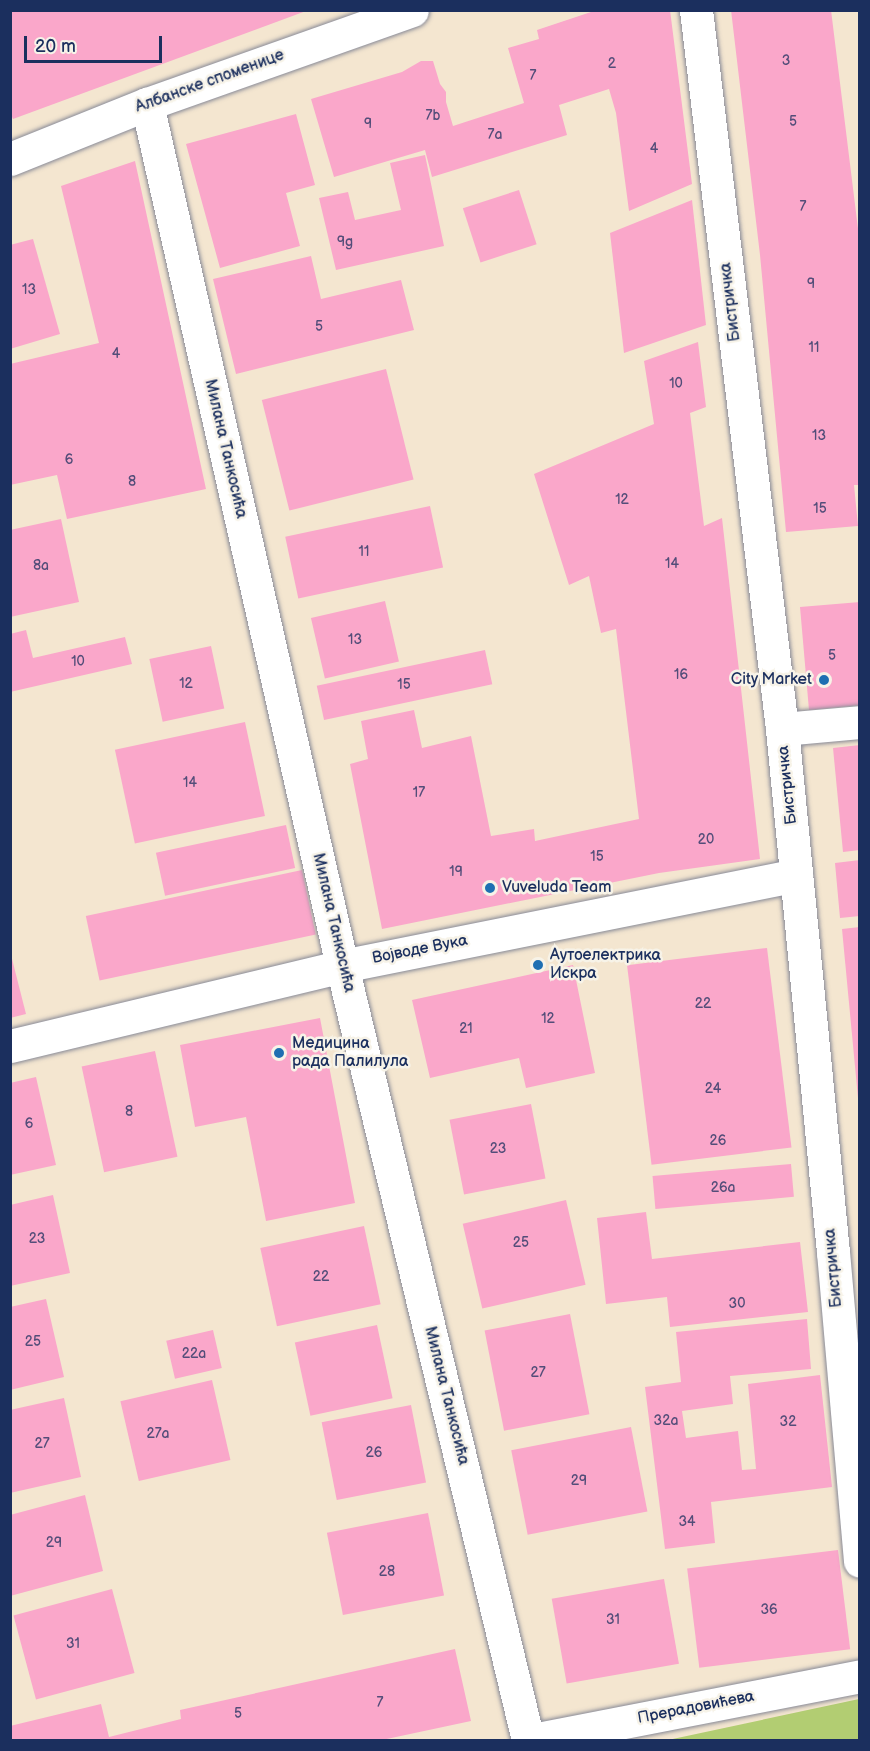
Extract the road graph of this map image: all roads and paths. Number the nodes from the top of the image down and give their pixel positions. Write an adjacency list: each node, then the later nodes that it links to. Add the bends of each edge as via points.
1 (412, 10): 3 (street, Албанске споменице)
2 (696, 10): 6 (street, Бистричка)
3 (147, 104): 4 (street, Албанске споменице); 8 (street, Милана Танкосића)
4 (10, 159)
5 (860, 722): 6 (street)
6 (782, 729): 7 (street, Бистричка)
7 (796, 875): 8 (street, Војводе Вука); 10 (street, Бистричка)
8 (342, 966): 9 (street, Војводе Вука); 12 (street, Милана Танкосића)
9 (10, 1046)
10 (860, 1561)
11 (860, 1676): 12 (street, Прерадовићева)
12 (530, 1740)

